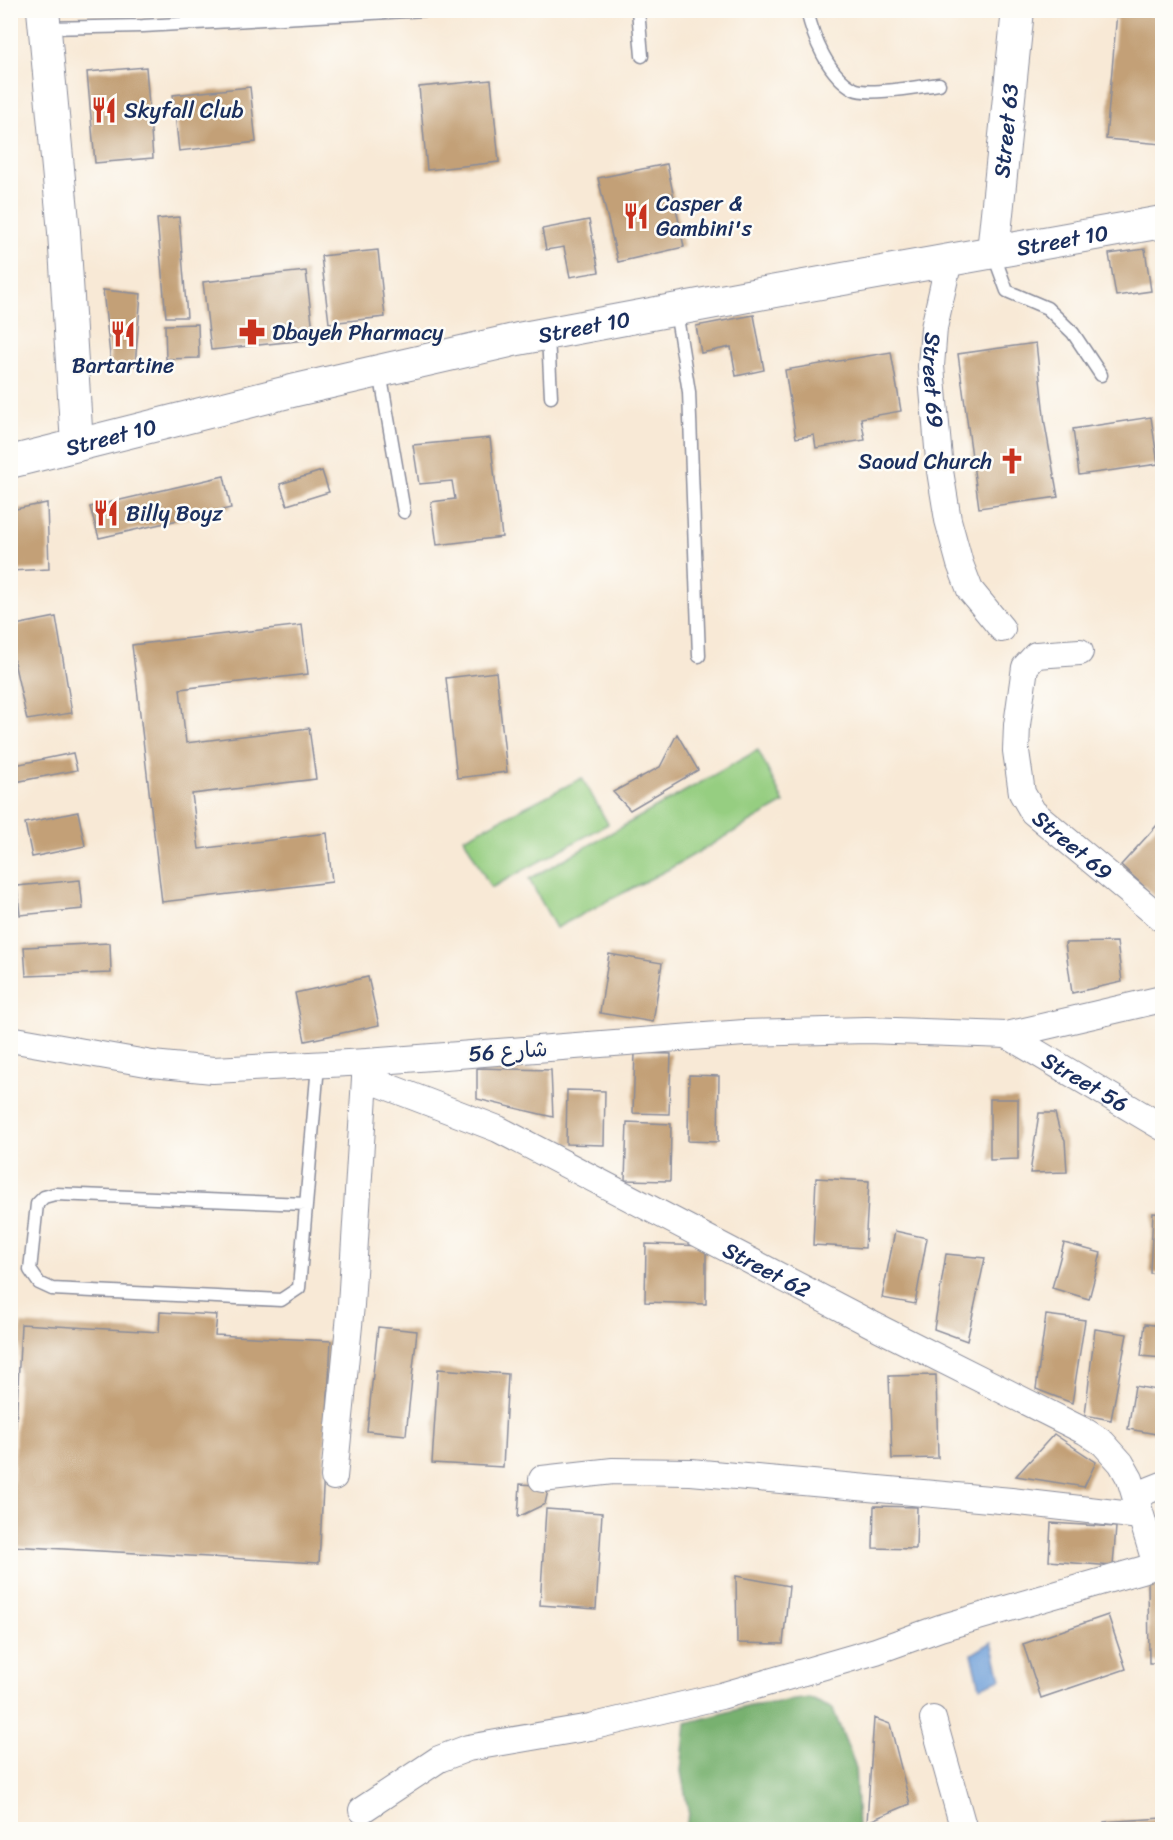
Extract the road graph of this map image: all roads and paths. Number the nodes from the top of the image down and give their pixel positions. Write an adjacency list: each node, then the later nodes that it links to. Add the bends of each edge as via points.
1 (425, 10): 5 (lane)
2 (638, 10): 7 (lane)
3 (807, 10): 8 (lane, via 813,34 832,70 856,90 900,90)
4 (1018, 10): 10 (street, Street 63)
5 (285, 15): 6 (lane, via 143,26)
6 (44, 19): 17 (street, via 64,232)
7 (642, 56)
8 (939, 84)
9 (1162, 222): 10 (street, Street 10)
10 (993, 252): 11 (street, Street 10); 15 (lane, via 1007,291 1047,308 1073,333)
11 (949, 260): 12 (street, Street 10); 20 (street, Street 69, via 934,328 931,366 939,471 948,519 970,590)
12 (676, 310): 13 (street, Street 10); 22 (lane, via 689,392)
13 (548, 334): 14 (street, Street 10); 16 (lane)
14 (380, 371): 17 (street, Street 10); 19 (lane)
15 (1101, 375)
16 (551, 398)
17 (77, 445): 18 (street, Street 10)
18 (10, 462)
19 (404, 513)
20 (1002, 629)
21 (1080, 652): 23 (street, Street 69, via 1036,655 1025,667 1016,751 1022,793 1033,812)
22 (699, 656)
23 (1162, 919)
24 (1162, 999): 25 (street)
25 (1007, 1035): 28 (street, شارع 56, via 867,1030 744,1033); 29 (street, Street 56)
26 (10, 1039): 27 (street, شارع 56, via 152,1064 213,1070)
27 (318, 1065): 28 (street, شارع 56); 30 (lane)
28 (366, 1070): 31 (street, via 351,1305); 34 (street, Street 62, via 498,1129 1086,1432 1103,1443 1121,1463)
29 (1162, 1127)
30 (306, 1204): 30 (lane, via 55,1194 37,1204 30,1270 39,1283 52,1289 281,1300 299,1288)
31 (334, 1477)
32 (542, 1479): 34 (street, via 613,1471 691,1472 1011,1501)
33 (1162, 1485): 34 (street)
34 (1138, 1506): 35 (street, Street 62)
35 (1159, 1564): 37 (street, via 721,1696 590,1727 468,1748 439,1759)
36 (933, 1719): 38 (street)
37 (362, 1810)
38 (964, 1830)

